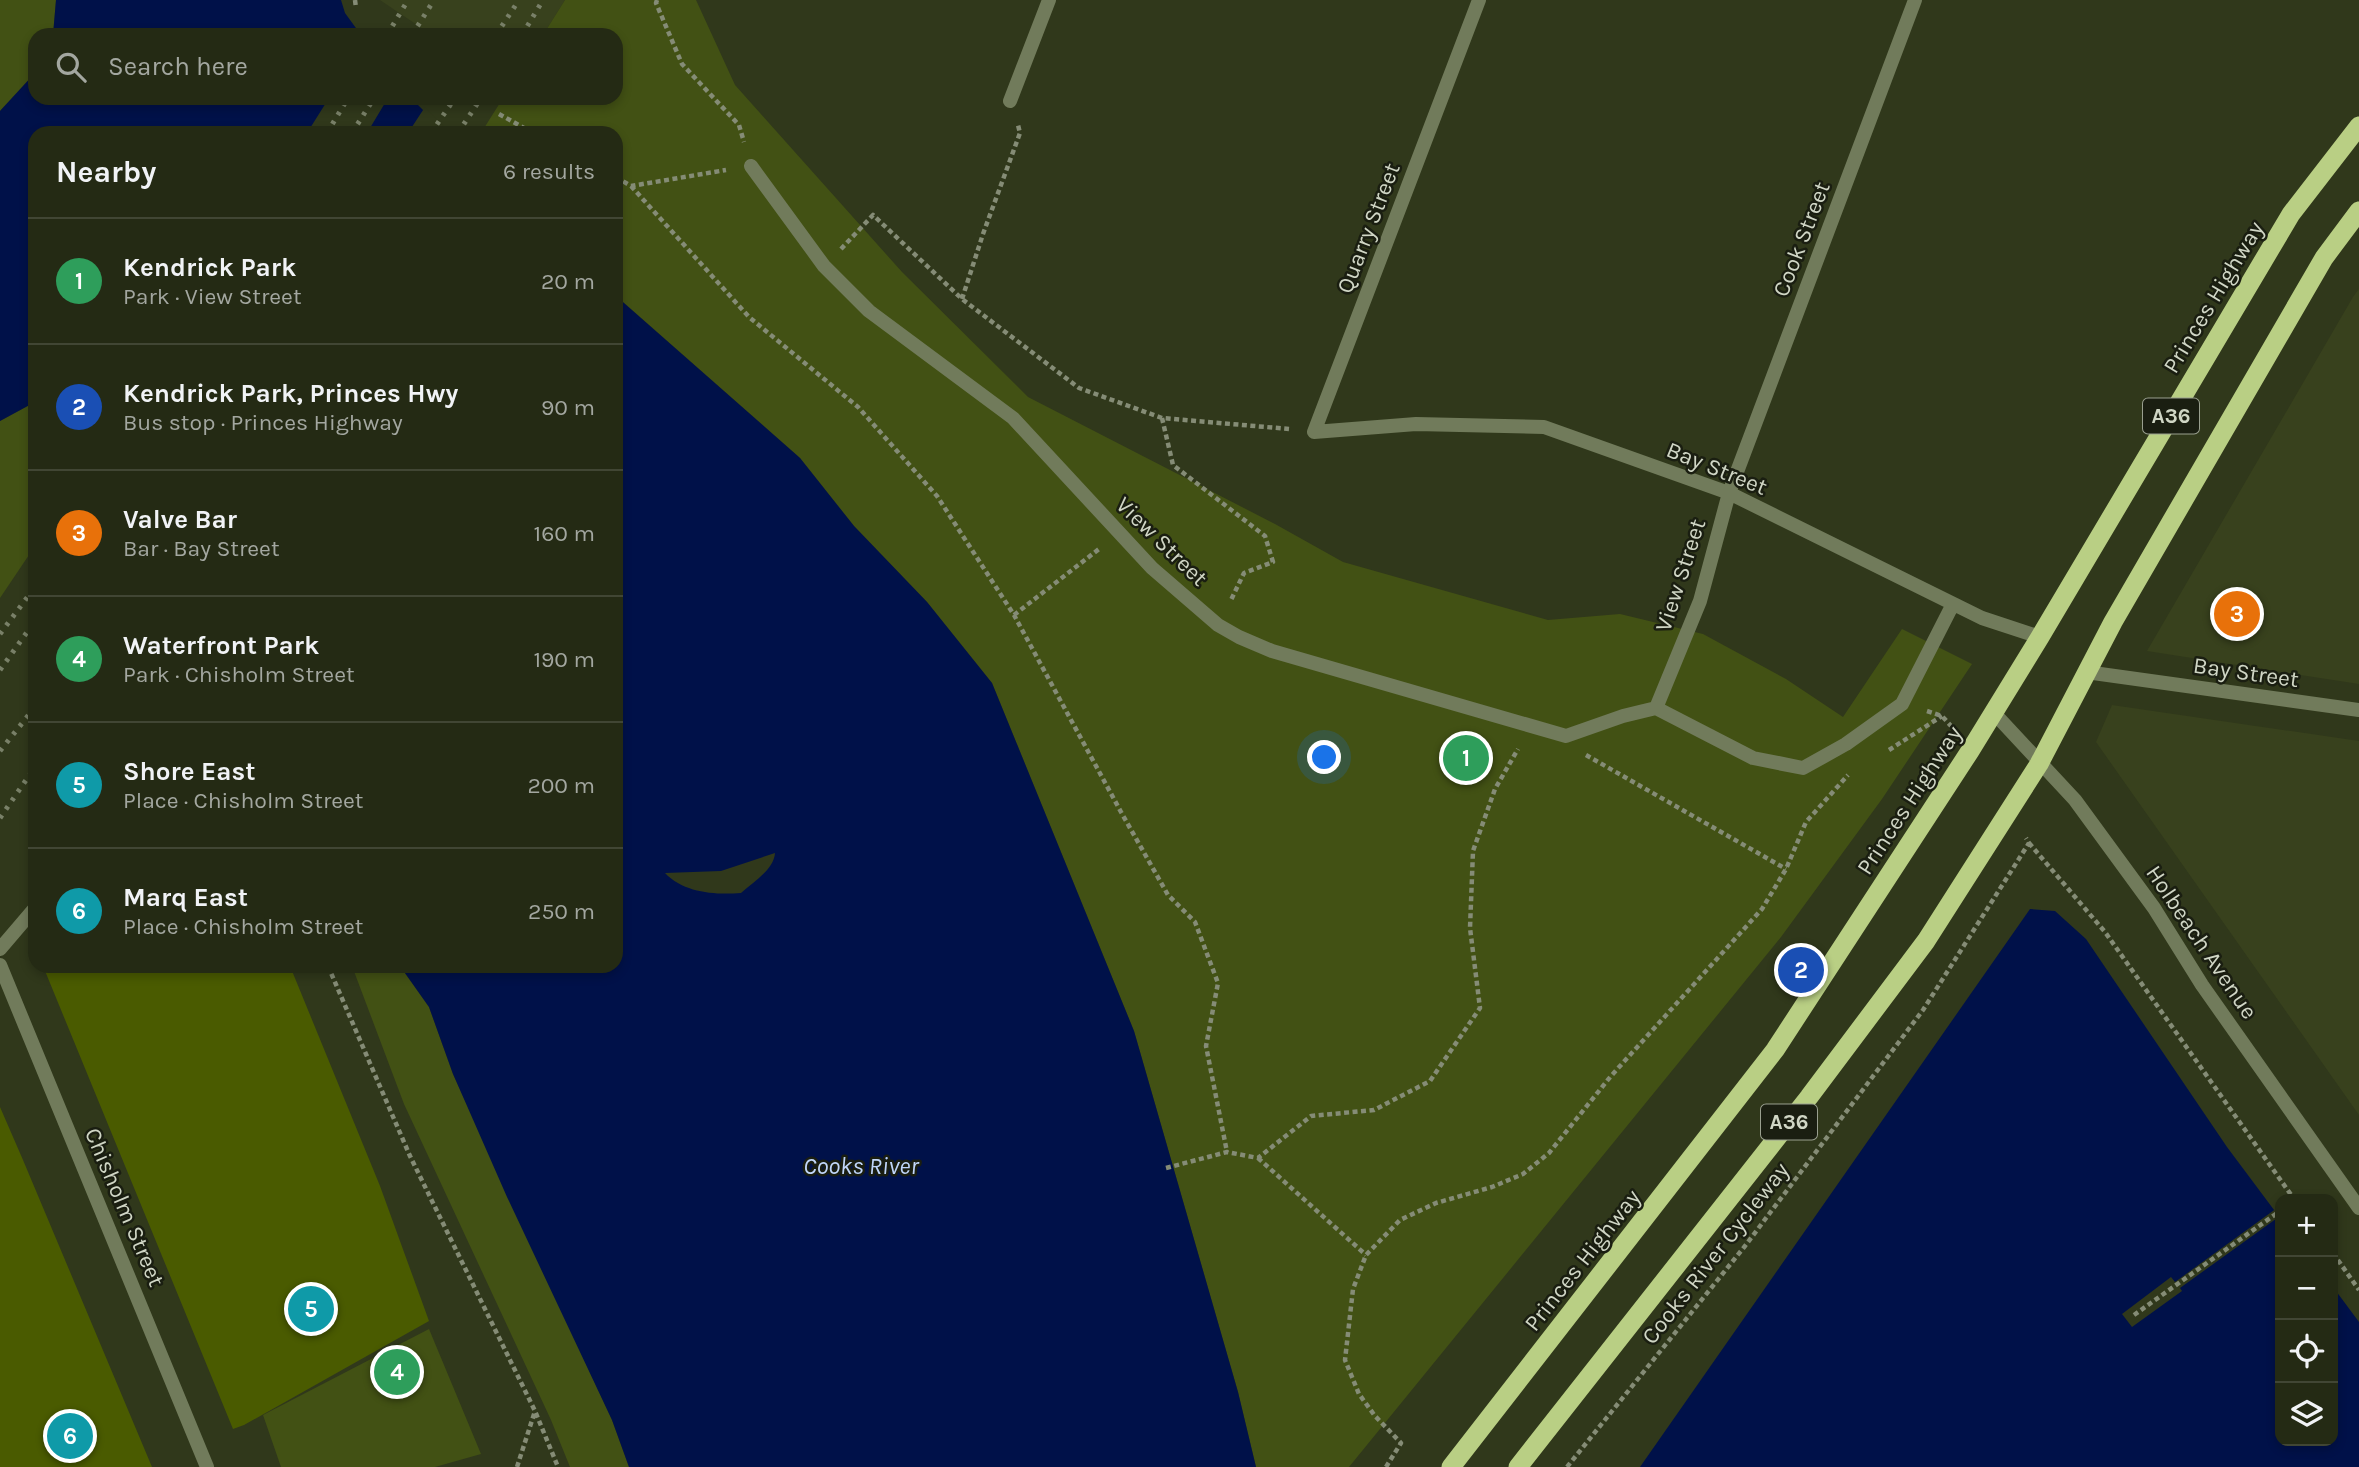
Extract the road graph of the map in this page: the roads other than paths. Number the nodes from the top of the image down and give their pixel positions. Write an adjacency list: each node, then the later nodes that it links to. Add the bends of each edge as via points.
1 (1049, 0): 4 (street)
2 (1479, 0): 8 (street, Quarry Street, via 1314,432)
3 (1915, 0): 9 (street, Cook Street)
4 (1010, 101)
5 (2359, 126): 11 (highway, Princes Highway / A36, via 2291,214)
6 (751, 166): 13 (street, View Street, via 824,266 869,312 1013,418 1152,568 1239,638 1566,736)
7 (2359, 211): 12 (highway, A36, via 2324,258)
8 (1356, 427): 9 (street, Bay Street, via 1544,427)
9 (1729, 493): 10 (street, Bay Street); 13 (street, View Street, via 1700,601)
10 (1953, 604): 11 (street, Bay Street); 13 (street, via 1902,704 1803,768 1753,758)
11 (2040, 638): 15 (highway, Princes Highway / A36)
12 (2086, 672): 14 (street, Bay Street); 16 (highway, A36)
13 (1656, 708)
14 (2359, 710)
15 (1994, 713): 16 (street, Holbeach Avenue); 22 (highway, Princes Highway / A36, via 1775,1050)
16 (2039, 764): 20 (street, Holbeach Avenue, via 2075,800 2154,908 2202,985); 23 (highway, A36, via 1917,952)
17 (28, 916): 18 (street)
18 (0, 948)
19 (0, 965): 21 (street, Chisholm Street)
20 (2359, 1209)
21 (207, 1467)
22 (1451, 1467)
23 (1518, 1467)

